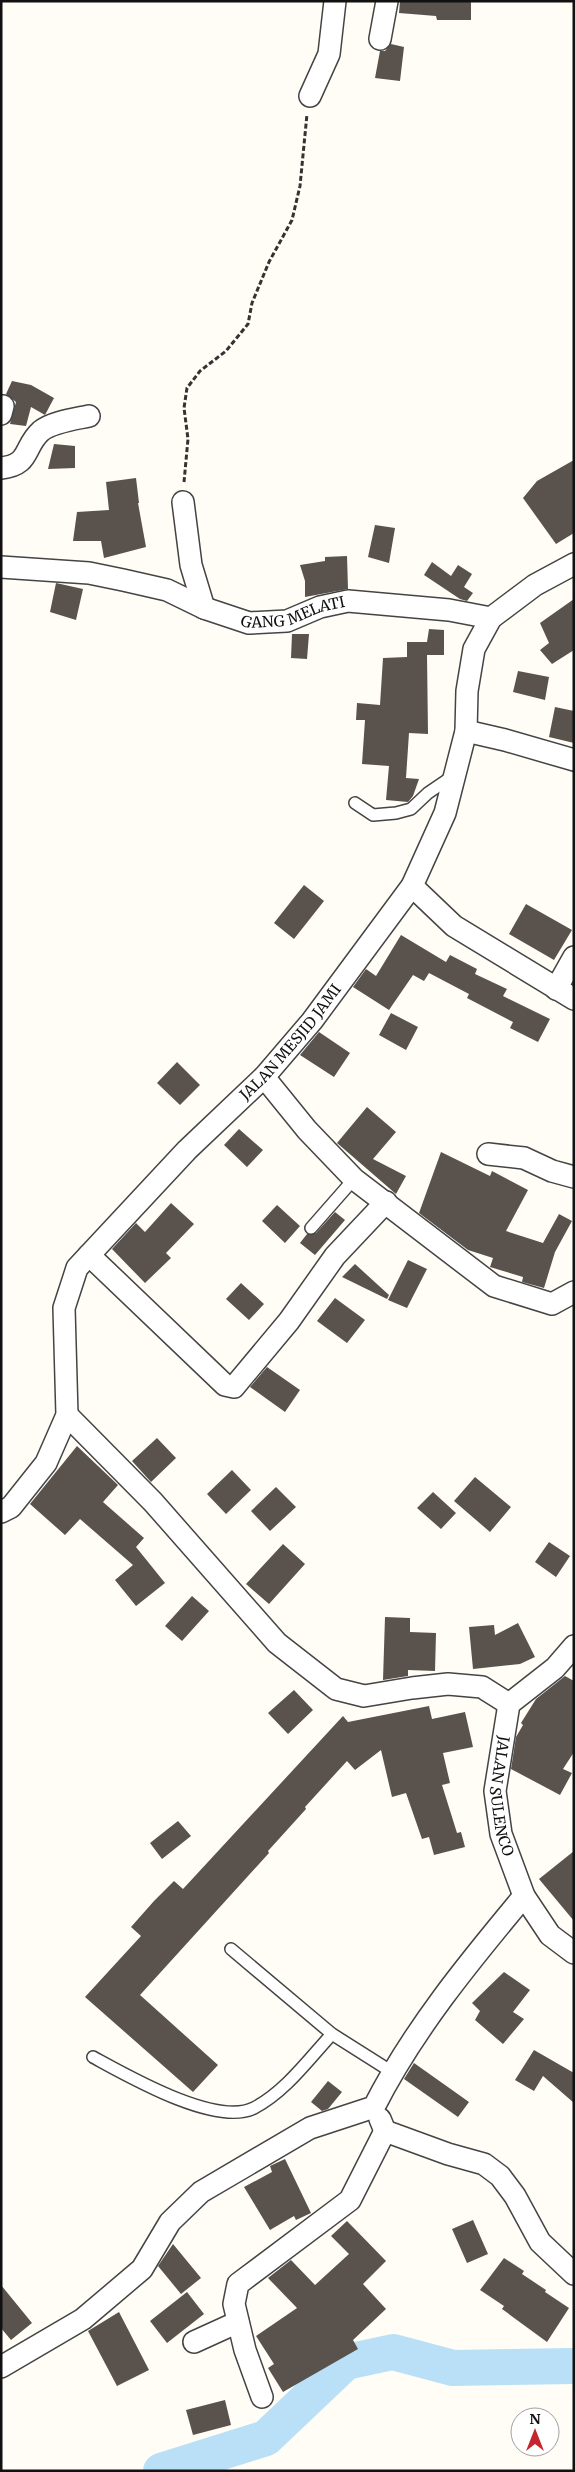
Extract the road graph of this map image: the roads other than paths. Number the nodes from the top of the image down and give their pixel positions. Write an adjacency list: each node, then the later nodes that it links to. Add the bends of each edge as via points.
1 (335, 1): 4 (street, via 329,54)
2 (387, 1): 3 (street)
3 (380, 39)
4 (310, 96)
5 (89, 416): 6 (street, via 41,431 15,467)
6 (1, 468)
7 (183, 502): 10 (street, via 191,564)
8 (574, 564): 11 (street, JALAN MESJID JAMI, via 535,585)
9 (1, 568): 10 (street, GANG MELATI, via 89,574 123,580 167,590)
10 (204, 608): 11 (street, GANG MELATI, via 249,623 287,621 320,607 348,601 448,610)
11 (491, 618): 12 (street, JALAN MESJID JAMI, via 474,649 467,691)
12 (466, 731): 13 (street); 14 (street, JALAN MESJID JAMI)
13 (574, 760)
14 (455, 775): 15 (lane, via 411,809 372,816); 16 (street, JALAN MESJID JAMI, via 445,813)
15 (355, 803)
16 (412, 886): 18 (street, via 454,926); 19 (street, JALAN MESJID JAMI, via 312,1021)
17 (574, 957): 18 (street)
18 (565, 994)
19 (264, 1077): 22 (street, via 307,1130); 25 (street, JALAN MESJID JAMI, via 187,1150)
20 (488, 1154): 21 (street, via 524,1158)
21 (574, 1177)
22 (354, 1179): 23 (street); 24 (lane)
23 (386, 1202): 25 (street, via 335,1256 289,1321 234,1387 225,1385); 26 (street, via 494,1286 552,1304)
24 (311, 1228)
25 (89, 1255): 27 (street, JALAN MESJID JAMI, via 77,1268 64,1308)
26 (574, 1292)
27 (67, 1415): 28 (street, JALAN MESJID JAMI, via 46,1463 11,1507); 30 (street, via 153,1502 277,1643 336,1689 364,1696 448,1684 482,1687)
28 (1, 1512)
29 (574, 1646): 30 (street, via 555,1668)
30 (509, 1704): 31 (street, JALAN SULENCO, via 495,1791 501,1834)
31 (524, 1896): 33 (street, JALAN SULENCO, via 550,1935); 36 (street, via 466,1965)
32 (232, 1949): 34 (lane)
33 (574, 1952)
34 (332, 2034): 35 (lane, via 281,2088 254,2108 240,2111 200,2108); 36 (lane)
35 (93, 2057)
36 (392, 2072): 37 (street)
37 (374, 2108): 38 (street); 42 (street, via 310,2128 201,2192 170,2222 142,2269 83,2319)
38 (386, 2131): 39 (street, via 484,2164 500,2176 540,2242); 40 (street, via 350,2200 238,2284 234,2304)
39 (574, 2274)
40 (238, 2322): 41 (street); 43 (street)
41 (194, 2342)
42 (2, 2366)
43 (262, 2397)

